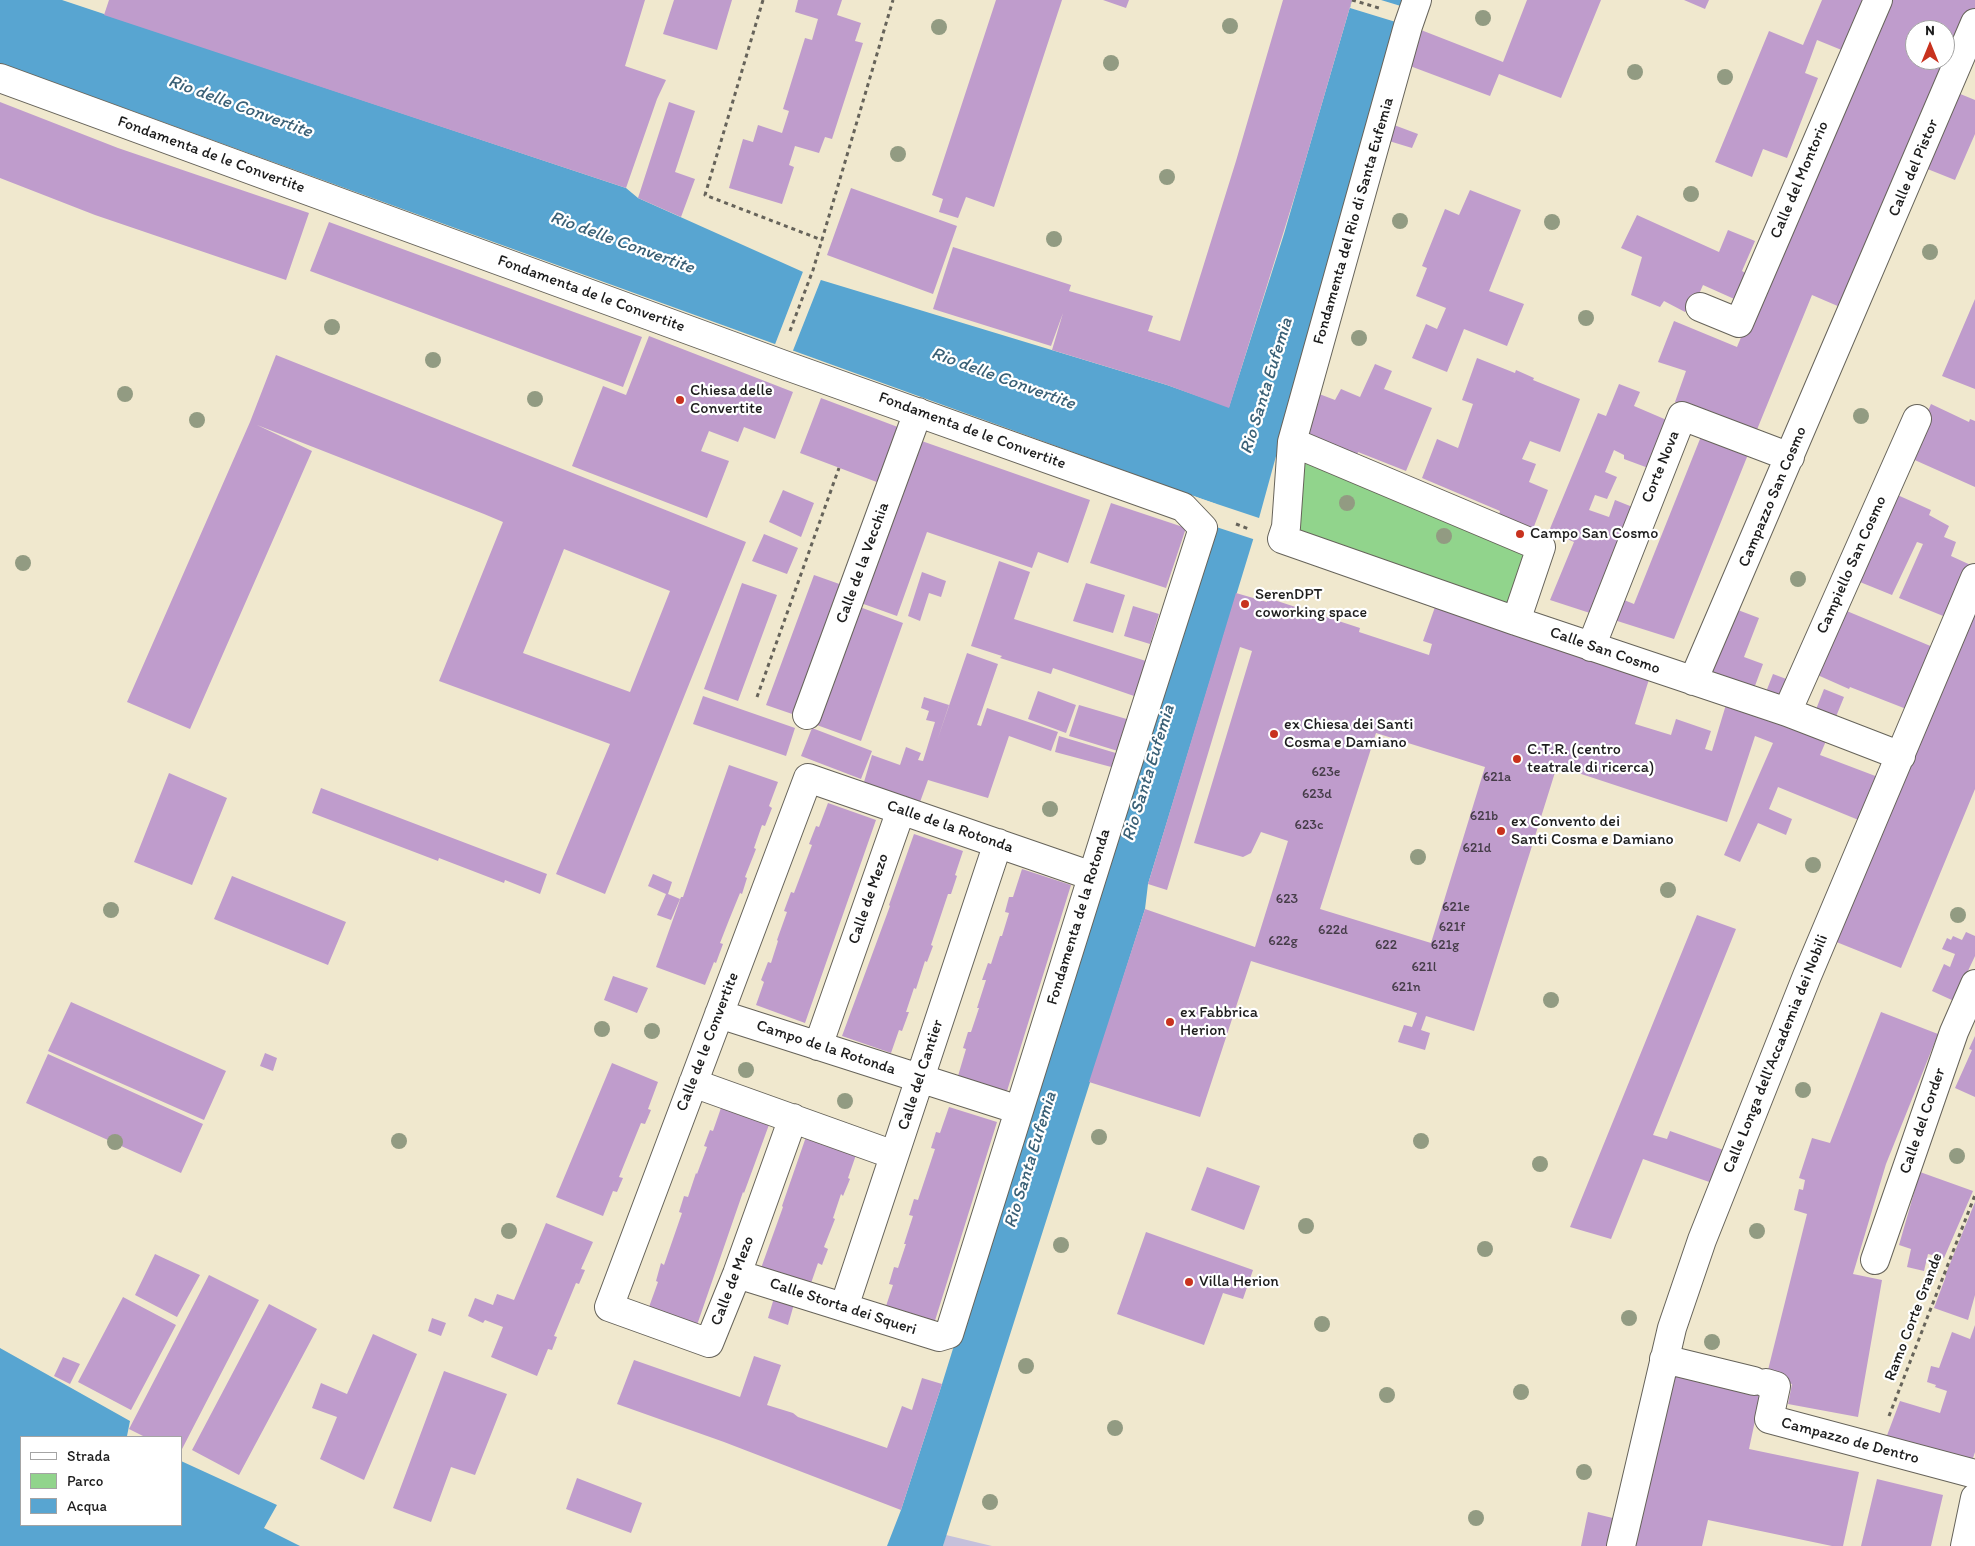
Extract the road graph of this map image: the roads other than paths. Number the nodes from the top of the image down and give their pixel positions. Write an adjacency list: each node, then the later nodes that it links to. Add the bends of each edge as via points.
1 (1417, 0): 9 (street, Fondamenta del Rio di Santa Eufemia)
2 (1878, 0): 5 (street, Calle del Montorio, via 1739,322)
3 (1975, 23): 6 (street, Calle del Pistor)
4 (0, 78): 7 (street, Fondamenta de le Convertite)
5 (1700, 307)
6 (1852, 312): 10 (street, Campazzo San Cosmo)
7 (918, 412): 11 (street, Fondamenta de le Convertite); 17 (street, Calle de la Vecchia)
8 (1917, 419): 16 (street, Campiello San Cosmo)
9 (1292, 442): 13 (street, via 1286,527 1282,539); 13 (street, via 1541,547)
10 (1790, 457): 14 (street, Corte Nova, via 1682,416); 15 (street, Campazzo San Cosmo)
11 (1183, 506): 22 (street, Fondamenta de la Rotonda, via 1203,528)
12 (1975, 578): 18 (street, Calle Longa dell'Accademia dei Nobili)
13 (1516, 621): 14 (street, Calle San Cosmo)
14 (1591, 647): 15 (street, Calle San Cosmo)
15 (1693, 681): 16 (street, Calle San Cosmo)
16 (1787, 712): 18 (street, Calle San Cosmo)
17 (807, 715)
18 (1901, 756): 36 (street, Calle Longa dell'Accademia dei Nobili, via 1738,1148 1699,1249)
19 (808, 778): 20 (street, Calle de la Rotonda); 24 (street, Calle de le Convertite)
20 (901, 810): 21 (street, Calle de la Rotonda); 25 (street, Calle de Mezo)
21 (998, 843): 22 (street, Calle de la Rotonda); 26 (street, Calle del Cantier)
22 (1092, 876): 28 (street, Fondamenta de la Rotonda)
23 (1975, 984): 31 (street, Calle del Corder, via 1954,1032)
24 (719, 1014): 25 (street, Campo de la Rotonda); 27 (street, Calle de le Convertite)
25 (818, 1046): 26 (street, Campo de la Rotonda)
26 (920, 1078): 28 (street, Campo de la Rotonda); 30 (street, Calle del Cantier)
27 (693, 1083): 29 (street); 33 (street, Calle de le Convertite)
28 (1019, 1110): 35 (street, Fondamenta de la Rotonda)
29 (793, 1118): 30 (street); 32 (street, Calle de Mezo)
30 (894, 1155): 34 (street, Calle del Cantier)
31 (1875, 1260)
32 (737, 1274): 33 (street, Calle de Mezo, via 709,1343); 34 (street, Calle Storta dei Squeri)
33 (609, 1307)
34 (844, 1308): 35 (street, Calle Storta dei Squeri, via 939,1338)
35 (949, 1334)
36 (1664, 1359): 37 (street, Campazzo de Dentro, via 1776,1386 1769,1419); 39 (street, Calle Longa dell'Accademia dei Nobili)
37 (1975, 1474)
38 (1975, 1498): 40 (street)
39 (1622, 1546)
40 (1965, 1546)

